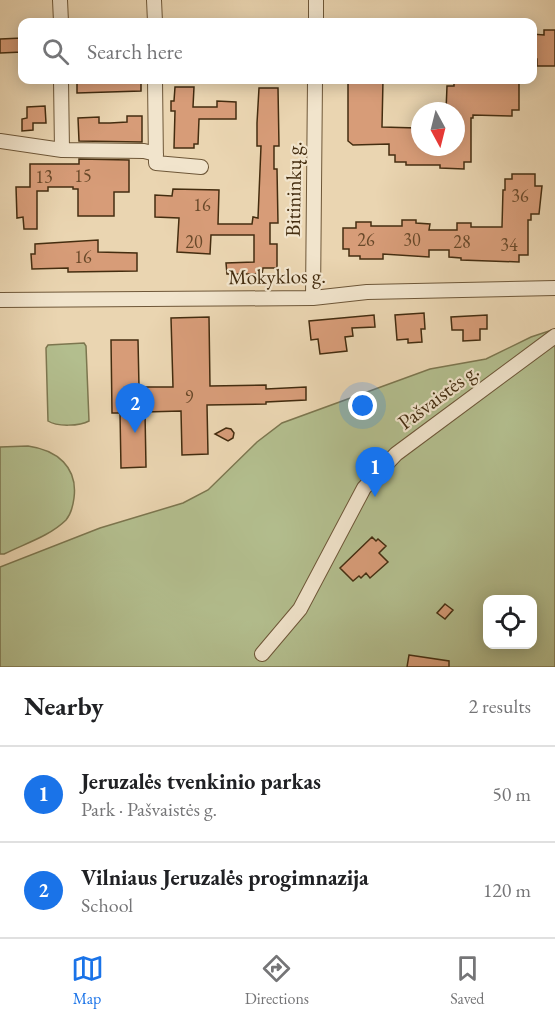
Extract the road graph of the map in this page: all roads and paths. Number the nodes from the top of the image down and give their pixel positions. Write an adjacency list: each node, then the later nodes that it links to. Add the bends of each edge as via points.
1 (60, 0): 4 (street)
2 (154, 0): 5 (street)
3 (316, 0): 6 (street)
4 (61, 18)
5 (154, 18)
6 (316, 18)
7 (61, 84): 11 (street)
8 (155, 84): 12 (street)
9 (315, 84): 15 (street, Bitininkų g.)
10 (0, 141): 11 (street)
11 (62, 150): 12 (street)
12 (156, 154): 13 (street, via 156,162)
13 (201, 167)
14 (555, 288): 15 (street, Mokyklos g., via 367,292)
15 (313, 298): 16 (street, Mokyklos g.)
16 (0, 300)
17 (555, 336): 18 (street, Pašvaistės g., via 396,454 364,488 300,609)
18 (262, 654)

